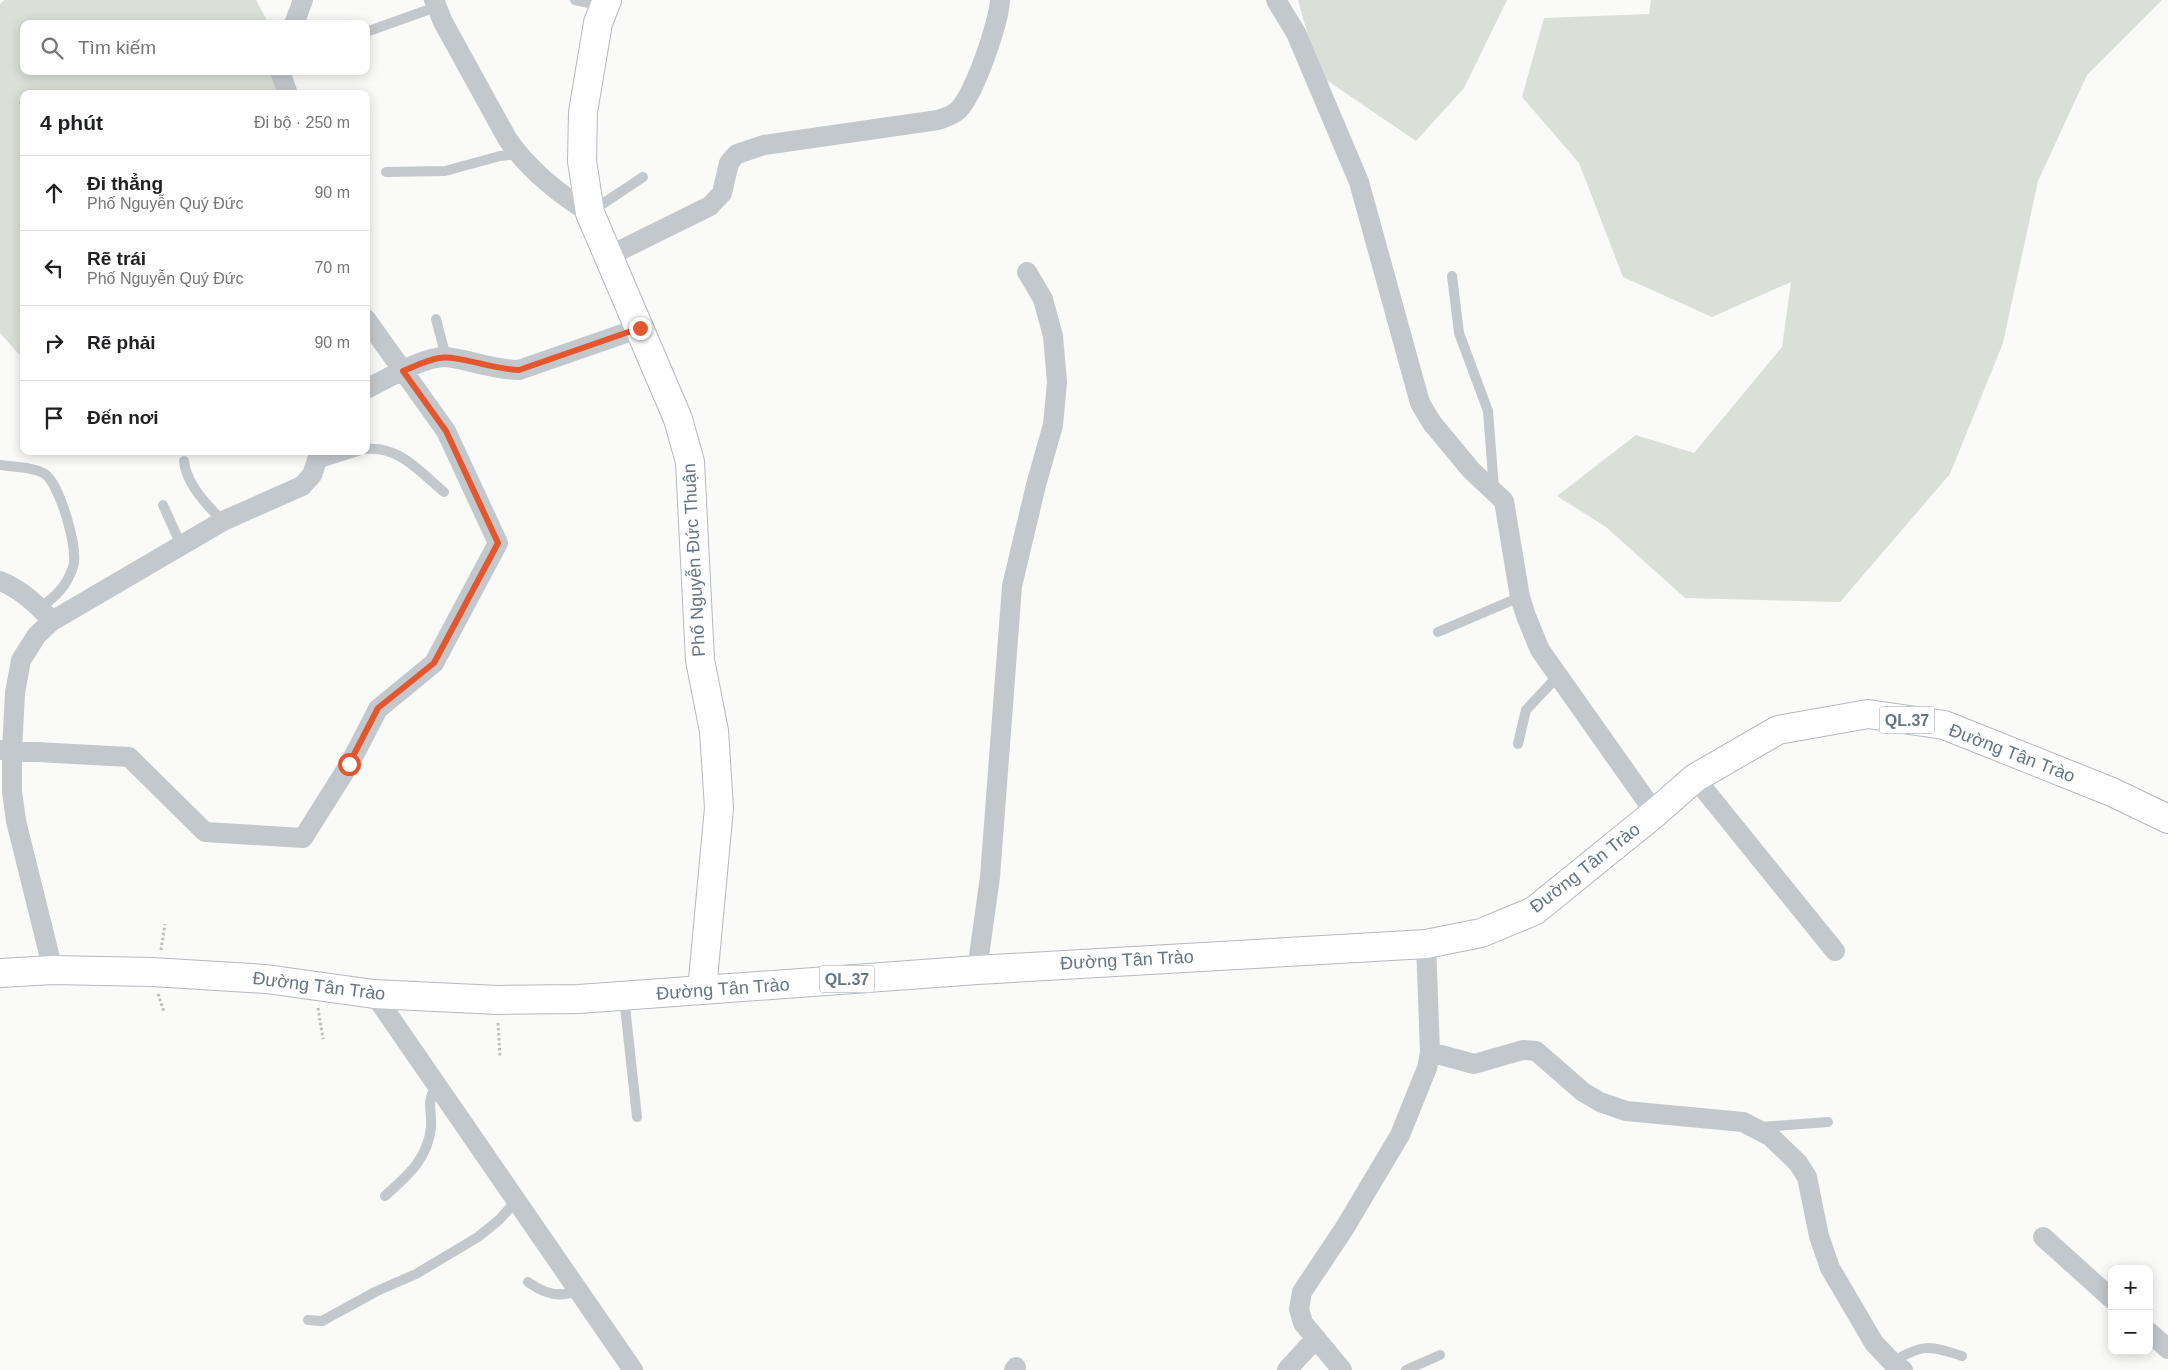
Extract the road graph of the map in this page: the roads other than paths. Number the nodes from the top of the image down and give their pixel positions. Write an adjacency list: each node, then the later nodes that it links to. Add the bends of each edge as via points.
1 (304, 0): 7 (street)
2 (575, 0): 5 (lane)
3 (1000, 0): 15 (street, via 994,32 969,95 957,112 938,120 764,145 737,154 729,162 722,193 710,206)
4 (1276, 0): 29 (street, via 1296,32 1359,182 1420,403 1432,423 1471,470)
5 (606, 3): 14 (main road, Phố Nguyễn Đức Thuận, via 598,23 583,112 582,161)
6 (435, 4): 8 (lane); 11 (street)
7 (296, 20)
8 (370, 30)
9 (281, 75): 10 (street)
10 (287, 90)
11 (518, 154): 12 (lane, via 445,171); 14 (street, via 545,182)
12 (386, 172)
13 (643, 177): 14 (lane)
14 (590, 213): 15 (main road, Phố Nguyễn Đức Thuận)
15 (609, 256): 20 (main road, Phố Nguyễn Đức Thuận)
16 (1027, 272): 47 (street, via 1043,298 1054,336 1054,425 1012,586 990,876)
17 (1452, 276): 29 (lane, via 1459,333 1488,412)
18 (436, 320): 21 (lane)
19 (370, 325): 22 (street)
20 (640, 328): 21 (street, via 519,370); 49 (main road, Phố Nguyễn Đức Thuận, via 678,419 690,462 700,660 714,731 719,808)
21 (446, 357): 22 (street)
22 (403, 371): 23 (street); 40 (street, via 446,431 498,543 434,663 378,708 349,764 304,838 205,832 129,757)
23 (370, 387)
24 (370, 449): 30 (lane, via 388,450 403,458)
25 (335, 455): 26 (lane)
26 (318, 458): 32 (street, via 312,475 302,486)
27 (184, 461): 32 (lane, via 185,473 194,487)
28 (0, 465): 36 (lane, via 44,473 54,482 71,533 74,565)
29 (1494, 491): 35 (street, via 1504,501)
30 (444, 492)
31 (162, 504): 33 (lane)
32 (223, 521): 33 (street)
33 (182, 547): 36 (street)
34 (0, 581): 36 (street, via 13,586)
35 (1520, 597): 37 (lane); 38 (street, via 1540,650)
36 (46, 614): 40 (street, via 37,636 21,660)
37 (1438, 632)
38 (1557, 677): 39 (lane, via 1526,710); 42 (street)
39 (1518, 744)
40 (6, 751): 46 (street, via 16,822)
41 (1695, 778): 42 (main road, Đường Tân Trào / QL.37); 43 (main road, Đường Tân Trào / QL.37, via 1778,730 1868,714 1944,725 2112,792); 45 (street)
42 (1656, 813): 44 (main road, Đường Tân Trào / QL.37, via 1534,911 1481,933)
43 (2168, 819)
44 (1426, 944): 47 (main road, Đường Tân Trào / QL.37); 52 (street)
45 (1834, 950)
46 (53, 970): 48 (main road, Đường Tân Trào / QL.37); 50 (main road, Đường Tân Trào / QL.37, via 266,979)
47 (977, 970): 49 (main road, Đường Tân Trào / QL.37)
48 (0, 973)
49 (702, 990): 51 (main road, Đường Tân Trào / QL.37)
50 (374, 994): 51 (main road, Đường Tân Trào / QL.37, via 497,1000); 53 (street)
51 (624, 996): 54 (lane)
52 (1430, 1052): 56 (street, via 1474,1064 1523,1050 1536,1051 1583,1092 1600,1102 1626,1111 1743,1122); 65 (street, via 1427,1068 1400,1135 1302,1292 1299,1309 1303,1323)
53 (436, 1086): 57 (lane, via 428,1105 431,1126 422,1159); 58 (street)
54 (637, 1117)
55 (1828, 1122): 56 (lane)
56 (1758, 1128): 69 (street, via 1798,1162 1807,1177 1830,1268 1874,1343)
57 (385, 1196)
58 (516, 1201): 61 (street); 63 (lane, via 478,1238 432,1265 322,1321)
59 (2043, 1237): 62 (street)
60 (528, 1282): 61 (lane, via 548,1294 570,1294)
61 (577, 1290): 70 (street)
62 (2108, 1295)
63 (308, 1320)
64 (2153, 1336): 66 (street)
65 (1316, 1338): 71 (street); 72 (street)
66 (2168, 1349)
67 (1440, 1354): 73 (lane)
68 (1962, 1356): 69 (lane, via 1937,1348 1913,1349)
69 (1897, 1366)
70 (633, 1370)
71 (1287, 1370)
72 (1342, 1370)
73 (1406, 1370)

